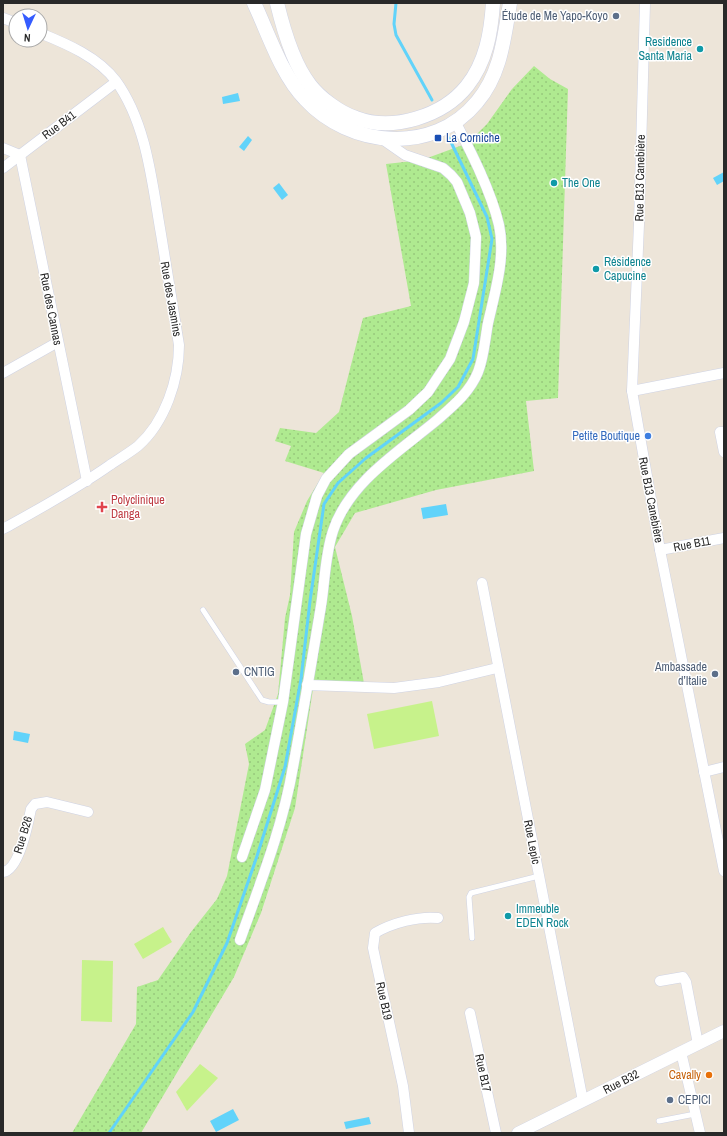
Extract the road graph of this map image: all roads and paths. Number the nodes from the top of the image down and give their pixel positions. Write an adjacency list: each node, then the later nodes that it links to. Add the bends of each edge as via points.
1 (254, 3): 8 (main road)
2 (265, 3): 8 (main road)
3 (278, 3): 4 (main road, via 299,68 310,85 340,110 356,118 383,122 409,120 434,112 446,105 466,86 483,58 490,35)
4 (493, 3)
5 (510, 3): 10 (main road, via 497,68 477,102)
6 (645, 3): 18 (street, Rue B13 Canebière)
7 (48, 36): 9 (street, Rue des Jasmins, via 64,42 97,62)
8 (282, 63): 11 (main road, via 304,99 319,113 345,129)
9 (116, 82): 13 (street, Rue B41); 21 (street, Rue des Jasmins, via 144,144 179,356 168,402 150,432 138,446)
10 (455, 121): 11 (main road, via 441,129 414,138); 28 (street, via 484,183 501,237 501,256 483,353 478,372 466,392 381,466 343,509 329,547)
11 (382, 139): 29 (street, via 405,155 443,168 457,182 470,213 476,237 474,283 464,322 450,359 428,392 409,410 349,454 326,479 317,496 306,534)
12 (3, 148): 13 (street)
13 (20, 155): 14 (street, Rue B41); 15 (street, Rue des Cannas)
14 (3, 168)
15 (58, 342): 16 (street); 21 (street, Rue des Cannas)
16 (3, 373)
17 (724, 373): 18 (street)
18 (632, 391): 24 (street, Rue B13 Canebière)
19 (724, 432): 20 (street, via 720,432)
20 (724, 452)
21 (87, 481): 22 (street, Rue des Jasmins)
22 (3, 529)
23 (724, 538): 24 (street, Rue B11)
24 (660, 550): 31 (street, Rue B13 Canebière)
25 (482, 583): 27 (street, Rue Lepic)
26 (203, 610): 29 (lane, via 262,700)
27 (497, 668): 28 (street, via 438,682 394,688); 36 (street, Rue Lepic)
28 (307, 685): 39 (street, via 289,790)
29 (283, 702): 33 (street, via 266,790)
30 (724, 767): 31 (street)
31 (704, 772): 34 (street, Rue B13 Canebière)
32 (88, 812): 35 (street, Rue B26, via 46,802 35,804 31,809 13,866)
33 (242, 857)
34 (724, 871)
35 (6, 872)
36 (539, 876): 38 (lane, via 471,893 469,897); 45 (street, Rue Lepic)
37 (438, 918): 49 (street, Rue B19, via 424,918 393,925 375,933 373,939 403,1086)
38 (472, 938)
39 (240, 940)
40 (660, 981): 43 (street, via 683,978 686,982)
41 (470, 1013): 50 (street, Rue B17)
42 (724, 1031): 43 (street, Rue B32)
43 (698, 1044): 44 (street, Rue B32)
44 (681, 1052): 45 (street, Rue B32); 46 (street)
45 (583, 1101): 48 (street, Rue B32)
46 (696, 1114): 47 (lane); 51 (street)
47 (659, 1121)
48 (525, 1131)
49 (409, 1133)
50 (496, 1133)
51 (700, 1133)

